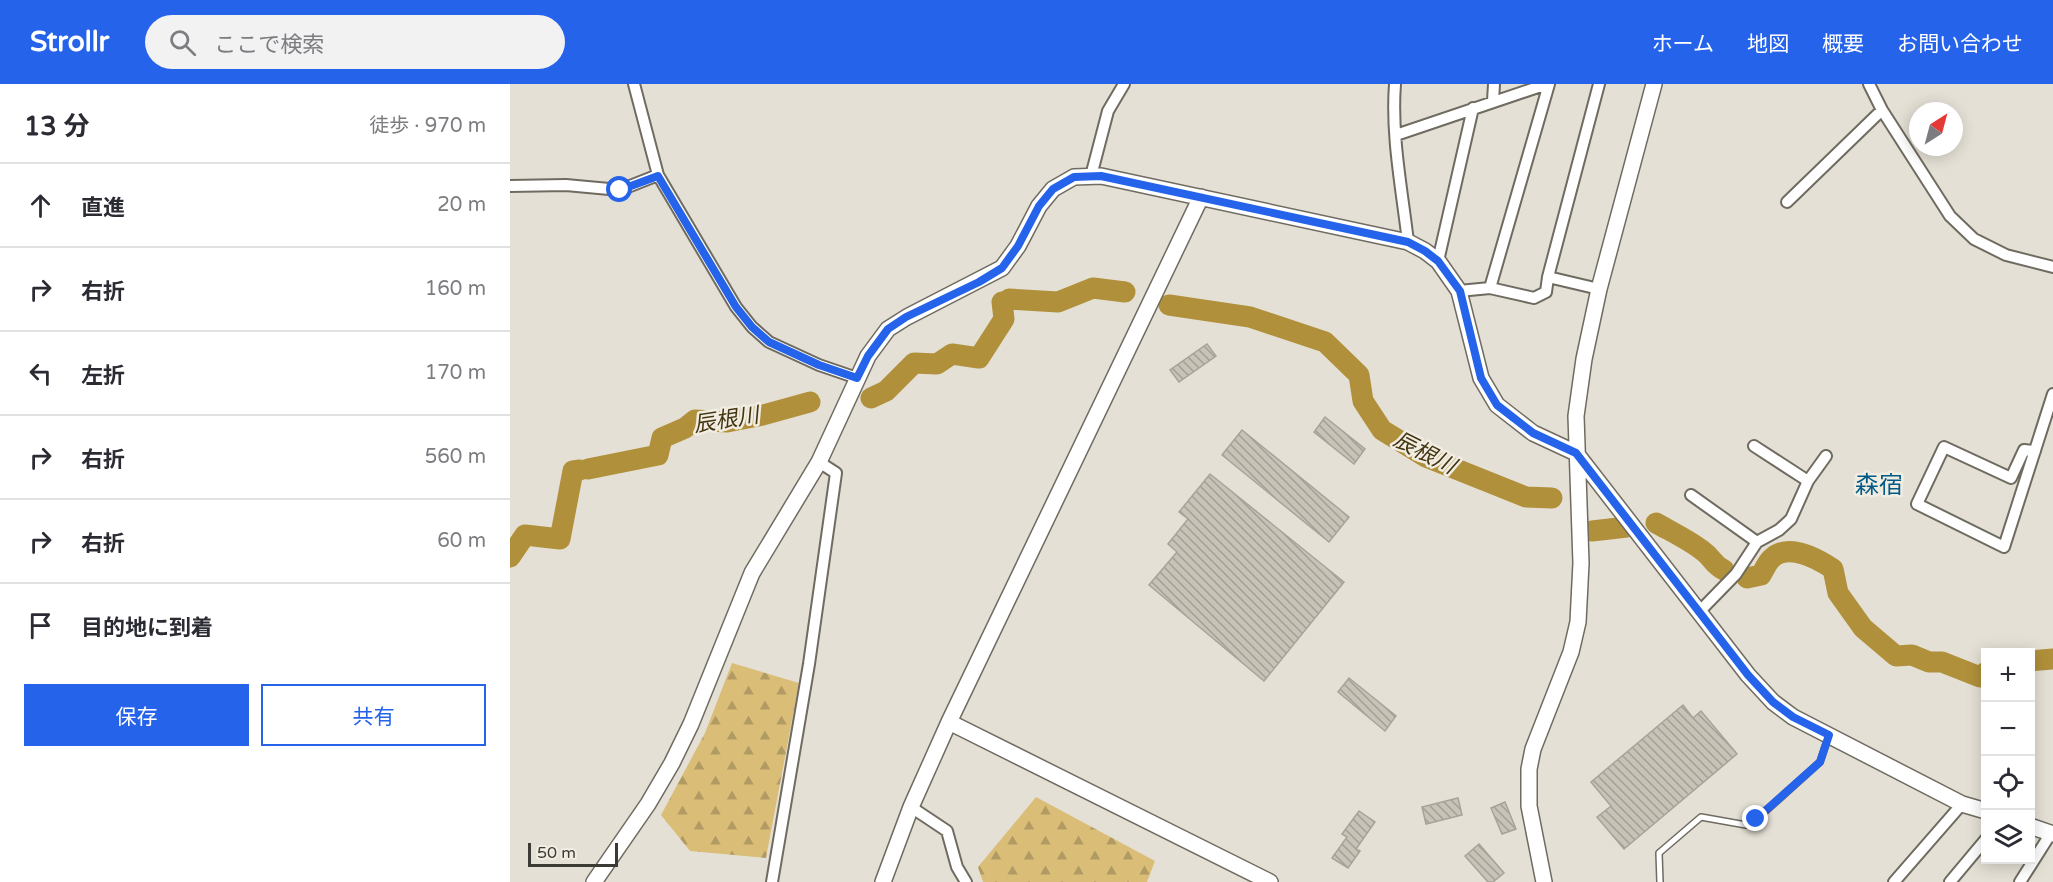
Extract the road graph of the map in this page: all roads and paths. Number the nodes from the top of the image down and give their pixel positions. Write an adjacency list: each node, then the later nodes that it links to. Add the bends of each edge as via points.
1 (634, 84): 13 (street)
2 (1124, 84): 14 (street, via 1108,111)
3 (1395, 84): 12 (street)
4 (1494, 84): 9 (street)
5 (1548, 84): 9 (street); 22 (street)
6 (1599, 84): 21 (street)
7 (1654, 84): 23 (street)
8 (1869, 84): 11 (street)
9 (1493, 101): 10 (street)
10 (1473, 108): 12 (street); 19 (street)
11 (1882, 110): 17 (street); 20 (street, via 1950,216 1974,239 2006,255)
12 (1396, 135): 18 (street)
13 (658, 176): 15 (street, via 620,190 566,185); 25 (street, via 736,307 752,327 769,342)
14 (1091, 176): 16 (street); 25 (street, via 1074,177 1053,189 1002,268 888,329)
15 (510, 186)
16 (1201, 197): 18 (street); 36 (street)
17 (1787, 202)
18 (1408, 242): 19 (street)
19 (1438, 261): 24 (street)
20 (2053, 267)
21 (1548, 277): 22 (street, via 1546,292 1534,298); 23 (street)
22 (1490, 288): 24 (street)
23 (1599, 289): 29 (street, via 1579,393)
24 (1460, 291): 29 (street, via 1481,378 1497,405 1533,433)
25 (857, 378): 31 (street)
26 (2053, 394): 28 (street)
27 (1754, 446): 32 (street)
28 (2034, 451): 28 (street, via 2024,450 2011,478 1944,447 1917,504 2004,547)
29 (1576, 453): 35 (street); 49 (street, via 1581,563 1578,622 1529,769 1529,806)
30 (1826, 456): 32 (street)
31 (819, 462): 44 (street, via 752,573 672,763); 45 (street, via 836,472)
32 (1808, 481): 34 (street, via 1791,519)
33 (1691, 495): 34 (street)
34 (1757, 542): 35 (street, via 1736,574)
35 (1699, 612): 37 (street, via 1773,702)
36 (949, 722): 39 (street); 48 (street)
37 (1829, 735): 38 (street); 50 (lane, via 1820,762 1756,819 1746,825 1701,817 1692,824 1659,853)
38 (1962, 804): 40 (street); 51 (street)
39 (911, 807): 46 (street); 47 (street, via 947,831 957,867)
40 (1983, 810)
41 (2035, 827): 42 (street)
42 (2052, 833): 53 (street)
43 (1981, 845): 52 (street)
44 (594, 882)
45 (772, 882)
46 (883, 882)
47 (966, 882)
48 (1270, 882)
49 (1544, 882)
50 (1660, 882)
51 (1894, 882)
52 (1950, 882)
53 (2020, 882)

